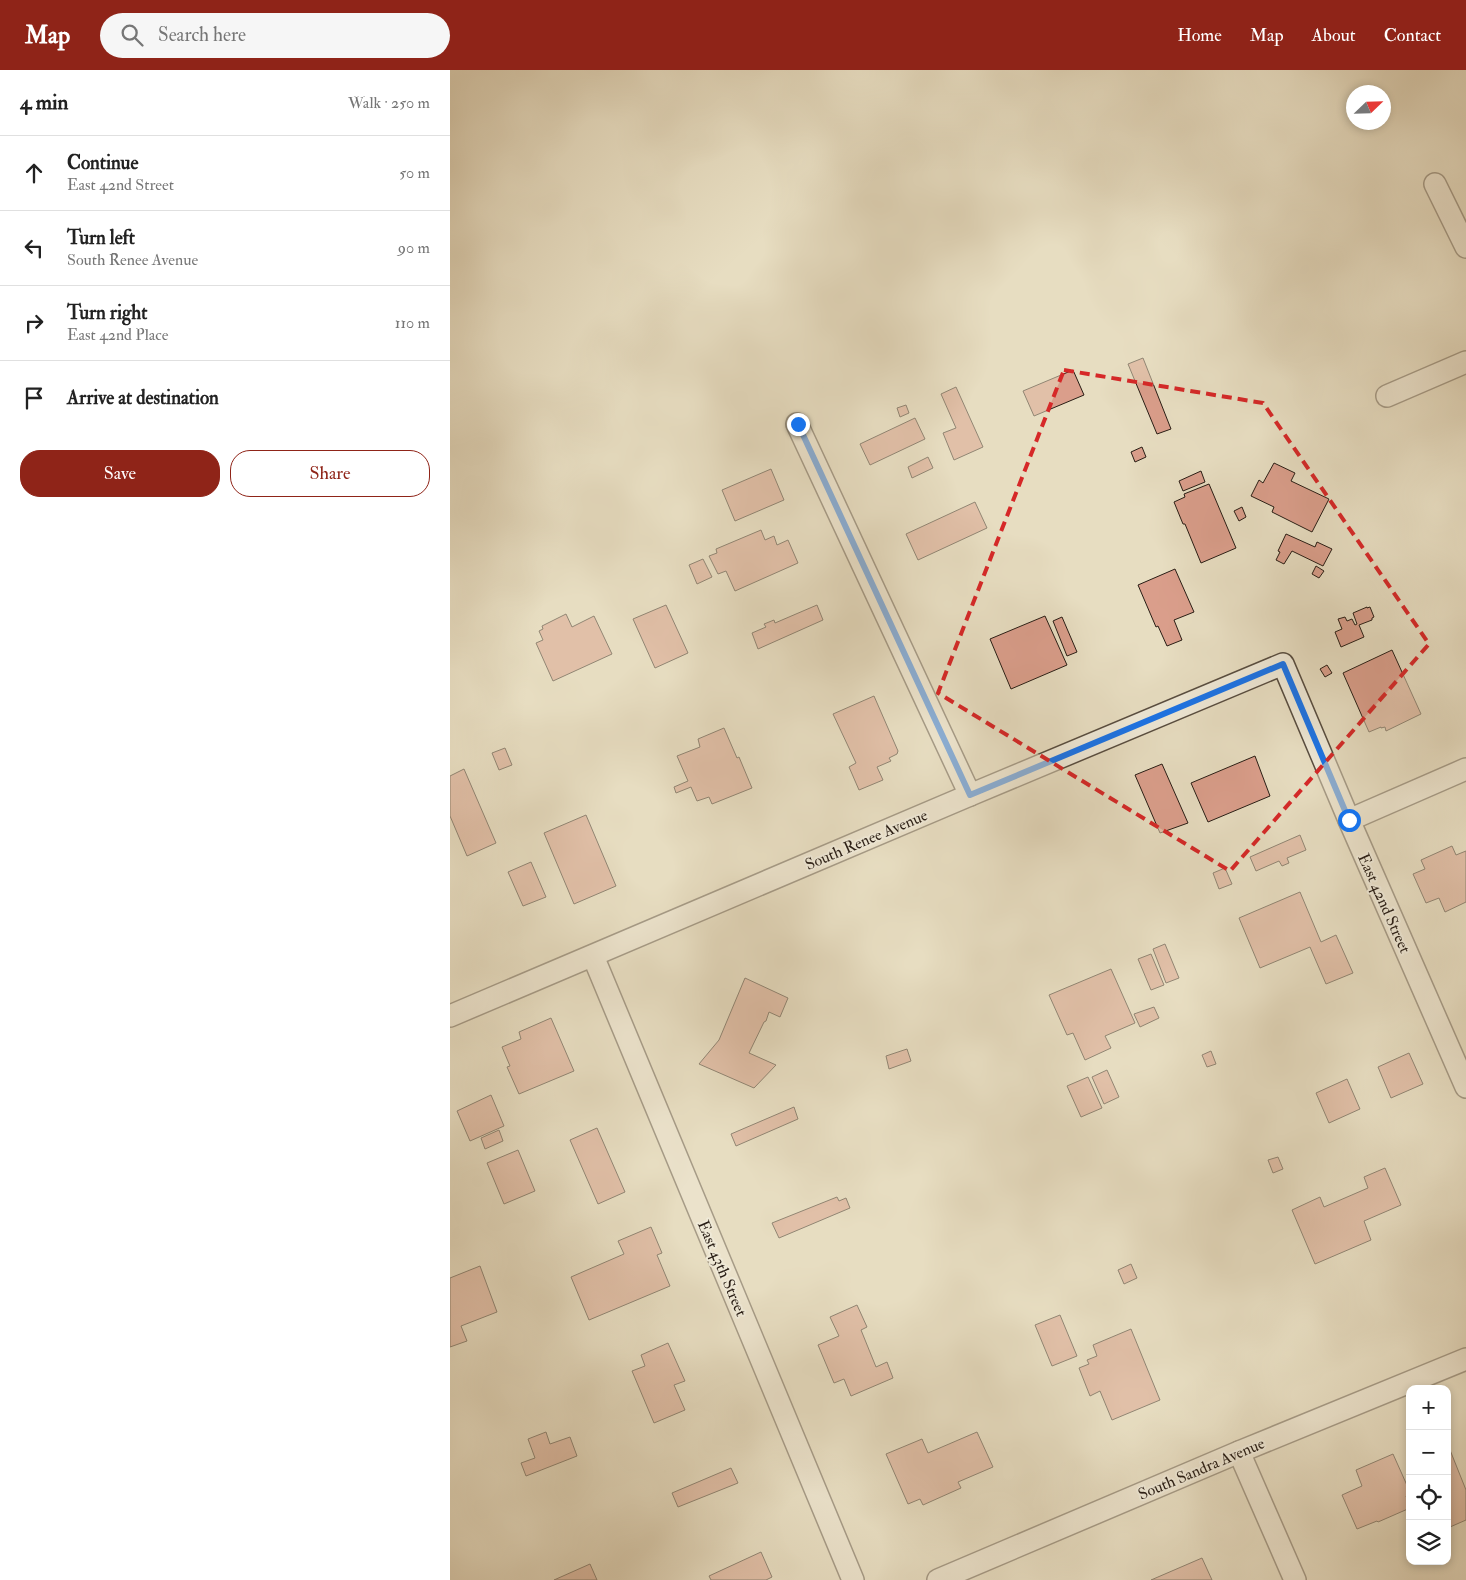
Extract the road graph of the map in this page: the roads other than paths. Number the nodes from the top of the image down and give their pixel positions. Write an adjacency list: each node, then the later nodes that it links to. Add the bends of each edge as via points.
1 (1435, 184): 2 (street)
2 (1466, 247)
3 (1466, 362): 4 (street)
4 (1387, 396)
5 (798, 424): 8 (street)
6 (1283, 664): 8 (street, South Renee Avenue); 9 (street, East 42nd Street)
7 (1466, 769): 9 (street)
8 (970, 795): 10 (street, South Renee Avenue)
9 (1349, 820): 12 (street, East 42nd Street)
10 (593, 956): 11 (street, South Renee Avenue); 15 (street, East 43th Street)
11 (450, 1016)
12 (1466, 1087)
13 (1466, 1359): 14 (street, South Sandra Avenue)
14 (1239, 1452): 16 (street, South Sandra Avenue); 17 (street)
15 (853, 1580)
16 (938, 1580)
17 (1295, 1580)

